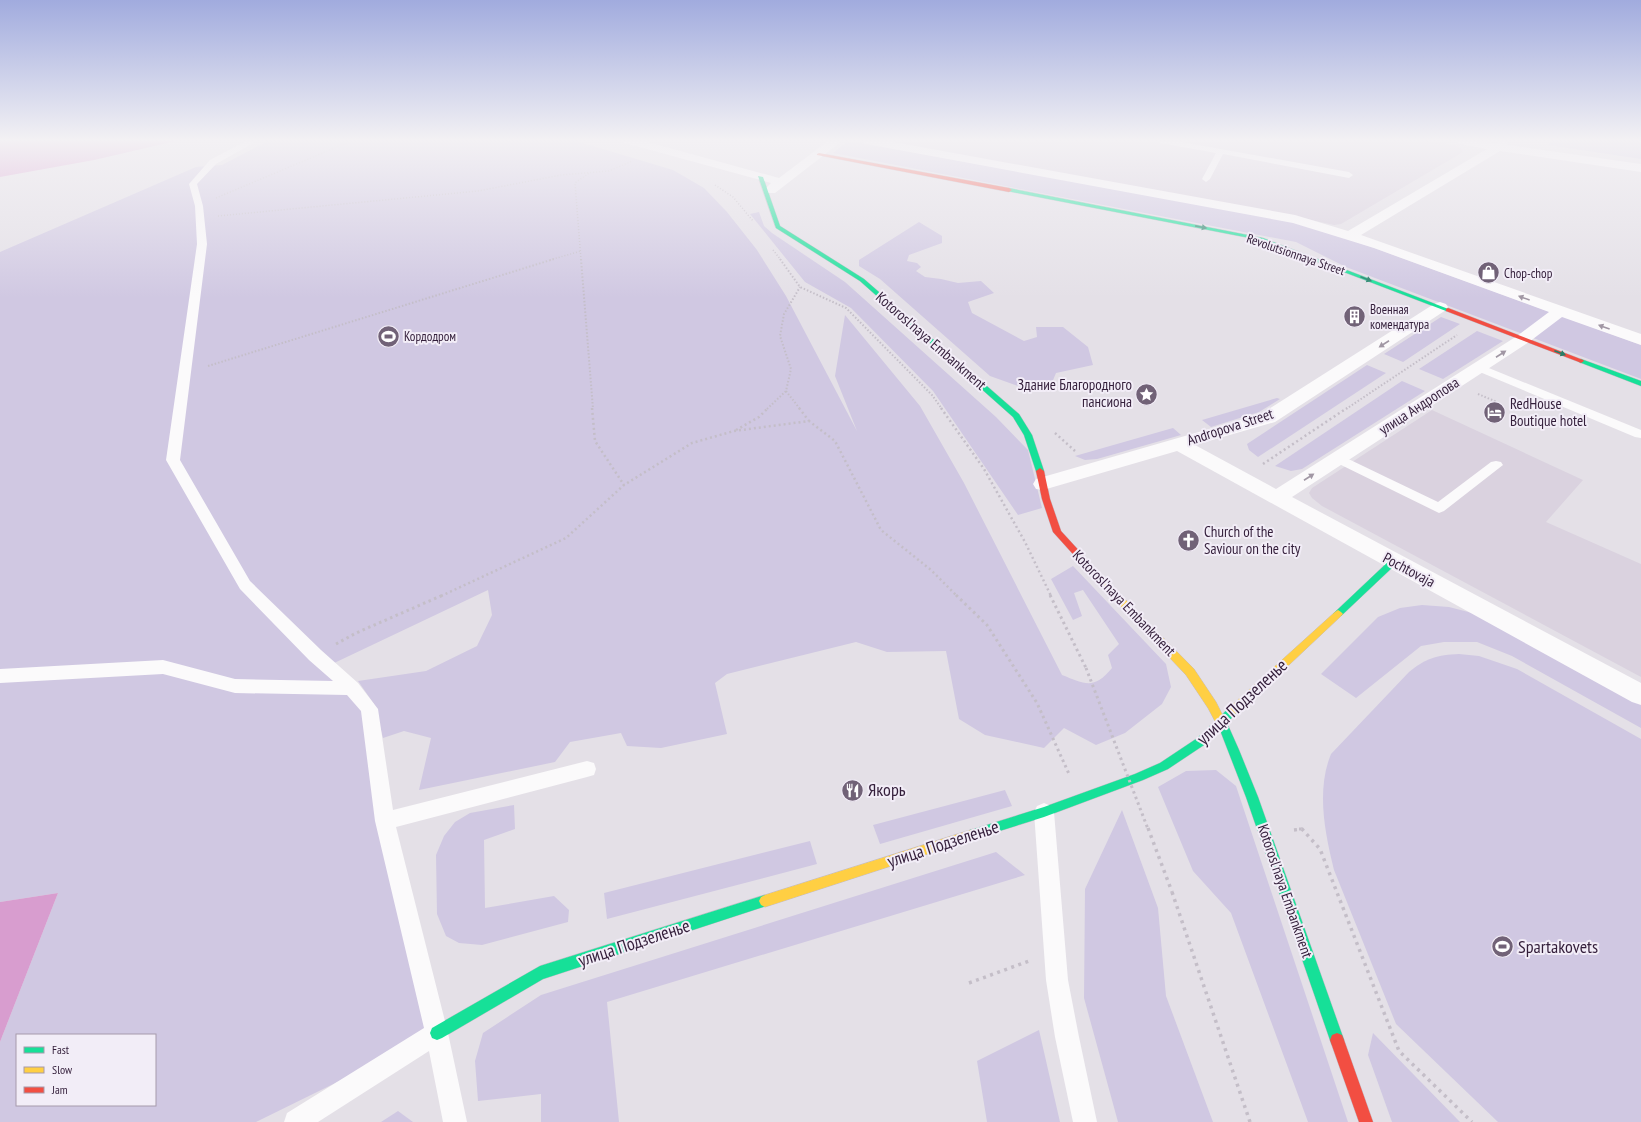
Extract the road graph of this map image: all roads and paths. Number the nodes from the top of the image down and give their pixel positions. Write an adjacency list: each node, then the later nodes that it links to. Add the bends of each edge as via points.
1 (195, 193): 10 (lane)
2 (240, 193): 10 (path)
3 (447, 193): 10 (path)
4 (576, 193): 14 (path)
5 (727, 193): 11 (path)
6 (1024, 193): 16 (street, Revolutsionnaya Street, one-way to 16, via 1261,239)
7 (1171, 193): 12 (street, Revolutsionnaya Street, via 1290,218)
8 (1420, 193): 12 (street)
9 (766, 194): 34 (street, Kotorosl'naya Embankment, via 779,229 862,280 1016,416 1032,443)
10 (200, 212): 22 (lane, via 202,244)
11 (753, 222)
12 (1350, 236): 17 (street, Revolutsionnaya Street, one-way to 12)
13 (770, 245): 15 (path)
14 (580, 251): 22 (path); 35 (path, via 596,441)
15 (800, 287): 24 (path, via 784,314 780,336 791,369); 54 (path, bridge, via 846,308 932,395 984,469 1025,542 1086,668 1172,892)
16 (1440, 307): 19 (street, Revolutsionnaya Street); 30 (street, Andropova Street, one-way to 30, via 1273,415)
17 (1560, 311): 19 (street, улица Андропова); 20 (street, Revolutsionnaya Street, one-way to 17)
18 (1458, 335): 32 (path)
19 (1523, 339): 21 (street, улица Андропова, one-way to 19); 23 (street, Revolutsionnaya Street, one-way to 23)
20 (1641, 340)
21 (1479, 368): 29 (lane); 31 (street, улица Андропова)
22 (184, 373): 38 (lane, via 173,460 245,585)
23 (1641, 384)
24 (786, 391): 27 (path); 28 (path, via 759,417)
25 (1476, 393): 26 (path)
26 (1497, 402)
27 (809, 421): 28 (path); 44 (path, via 835,441 881,530 931,570 987,625 1036,703 1064,761)
28 (734, 431): 35 (path, via 692,443)
29 (1640, 434)
30 (1178, 444): 34 (street, Andropova Street); 36 (street, Pochtovaja)
31 (1338, 458): 33 (lane, via 1439,508); 36 (street, улица Андропова, one-way to 31)
32 (1263, 464)
33 (1496, 465)
34 (1043, 484): 42 (street, Kotorosl'naya Embankment, via 1052,523 1060,537 1190,672)
35 (624, 485): 38 (path, via 566,538 356,633)
36 (1276, 498): 37 (street, Pochtovaja)
37 (1393, 562): 41 (street, Pochtovaja); 42 (street, улица Подзеленье)
38 (315, 655): 40 (lane)
39 (0, 676): 40 (lane, via 163,667 235,686)
40 (352, 688): 46 (lane, via 370,709)
41 (1641, 694)
42 (1221, 722): 44 (street, улица Подзеленье, via 1186,755 1170,764 1149,774); 47 (street, Kotorosl'naya Embankment, via 1243,772)
43 (587, 769): 46 (lane)
44 (1078, 798): 45 (street, улица Подзеленье)
45 (1044, 812): 48 (lane); 50 (street, улица Подзеленье, via 540,973)
46 (385, 821): 50 (lane)
47 (1265, 833): 55 (street, Kotorosl'naya Embankment); 56 (path, via 1302,829 1320,849 1399,1051)
48 (1055, 953): 49 (path); 53 (lane, via 1067,1037)
49 (969, 983)
50 (437, 1033): 51 (lane); 52 (lane)
51 (296, 1122)
52 (455, 1122)
53 (1085, 1122)
54 (1250, 1122)
55 (1366, 1122)
56 (1472, 1122)

